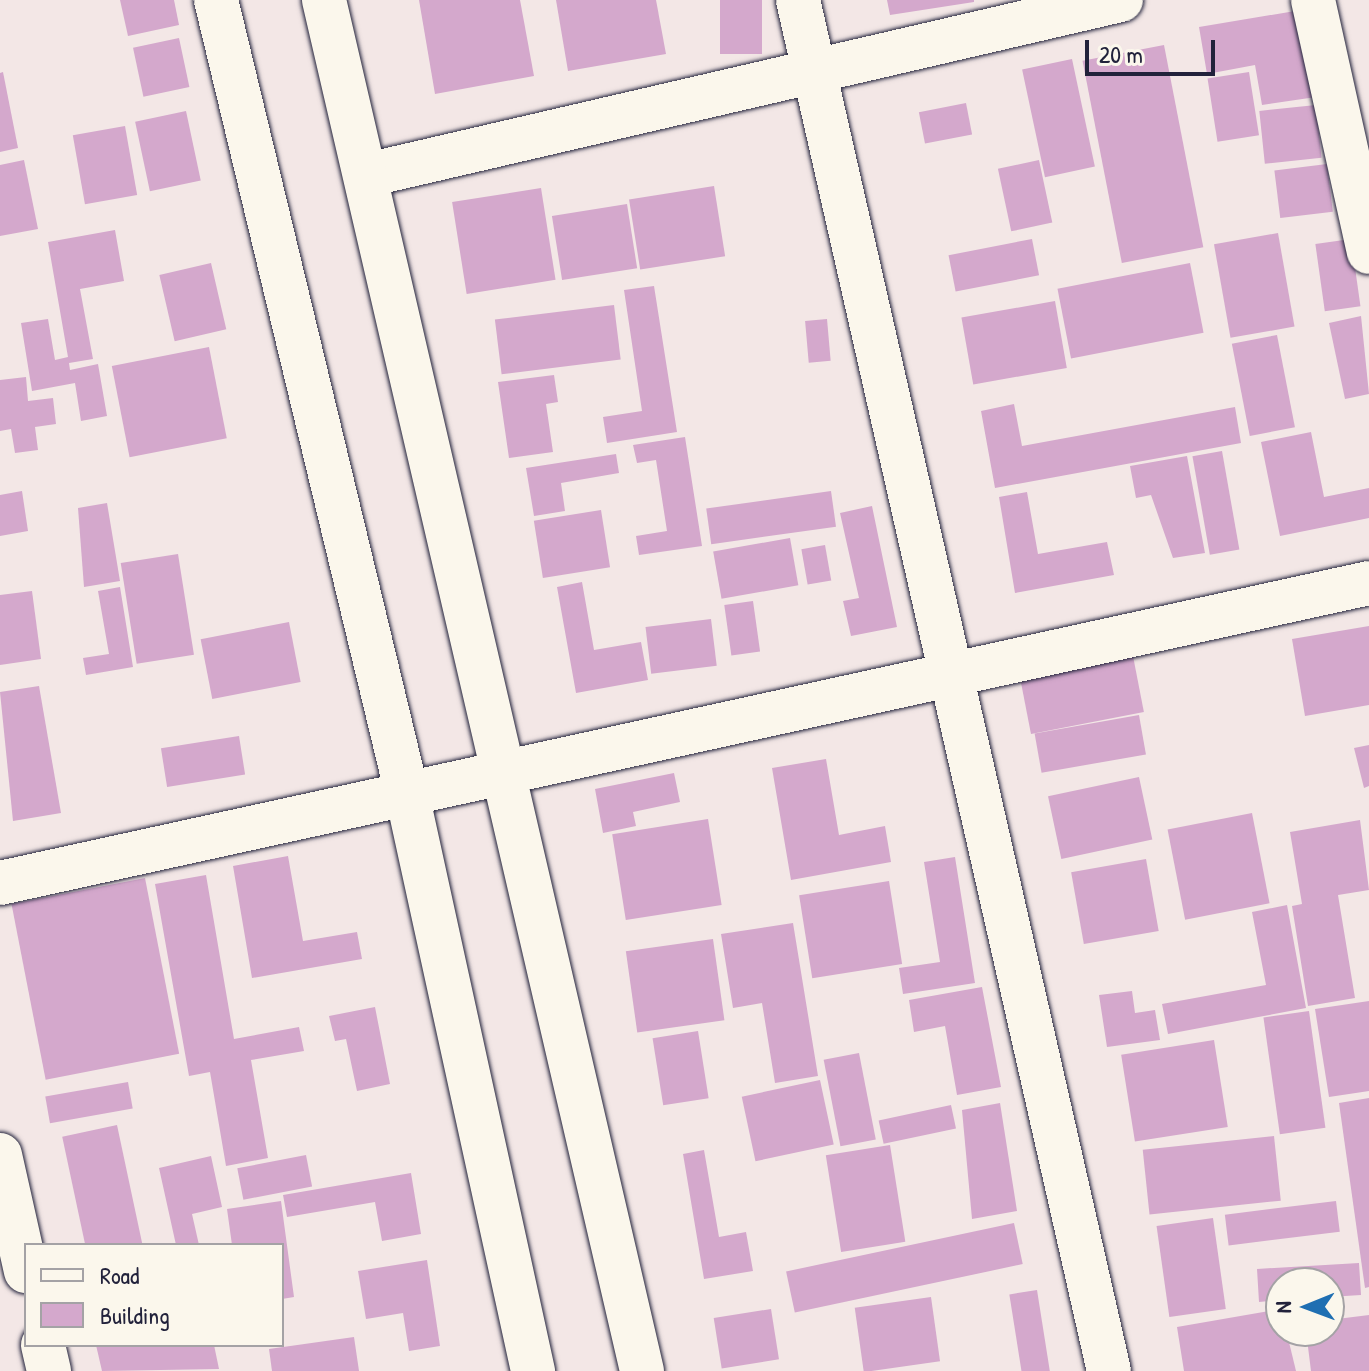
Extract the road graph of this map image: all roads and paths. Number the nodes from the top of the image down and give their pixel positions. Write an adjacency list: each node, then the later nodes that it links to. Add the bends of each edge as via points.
1 (216, 0): 12 (street)
2 (324, 0): 7 (street)
3 (798, 0): 6 (street)
4 (1121, 0): 6 (street)
5 (1313, 0): 8 (street)
6 (813, 68): 7 (street); 10 (street)
7 (367, 175): 11 (street)
8 (1369, 252)
9 (1369, 583): 10 (street)
10 (949, 675): 11 (street); 20 (street)
11 (500, 774): 12 (street); 19 (street)
12 (407, 794): 13 (street); 18 (street)
13 (0, 883)
14 (0, 1155): 15 (street)
15 (24, 1262)
16 (43, 1347): 17 (street)
17 (49, 1371)
18 (533, 1371)
19 (642, 1371)
20 (1109, 1371)

